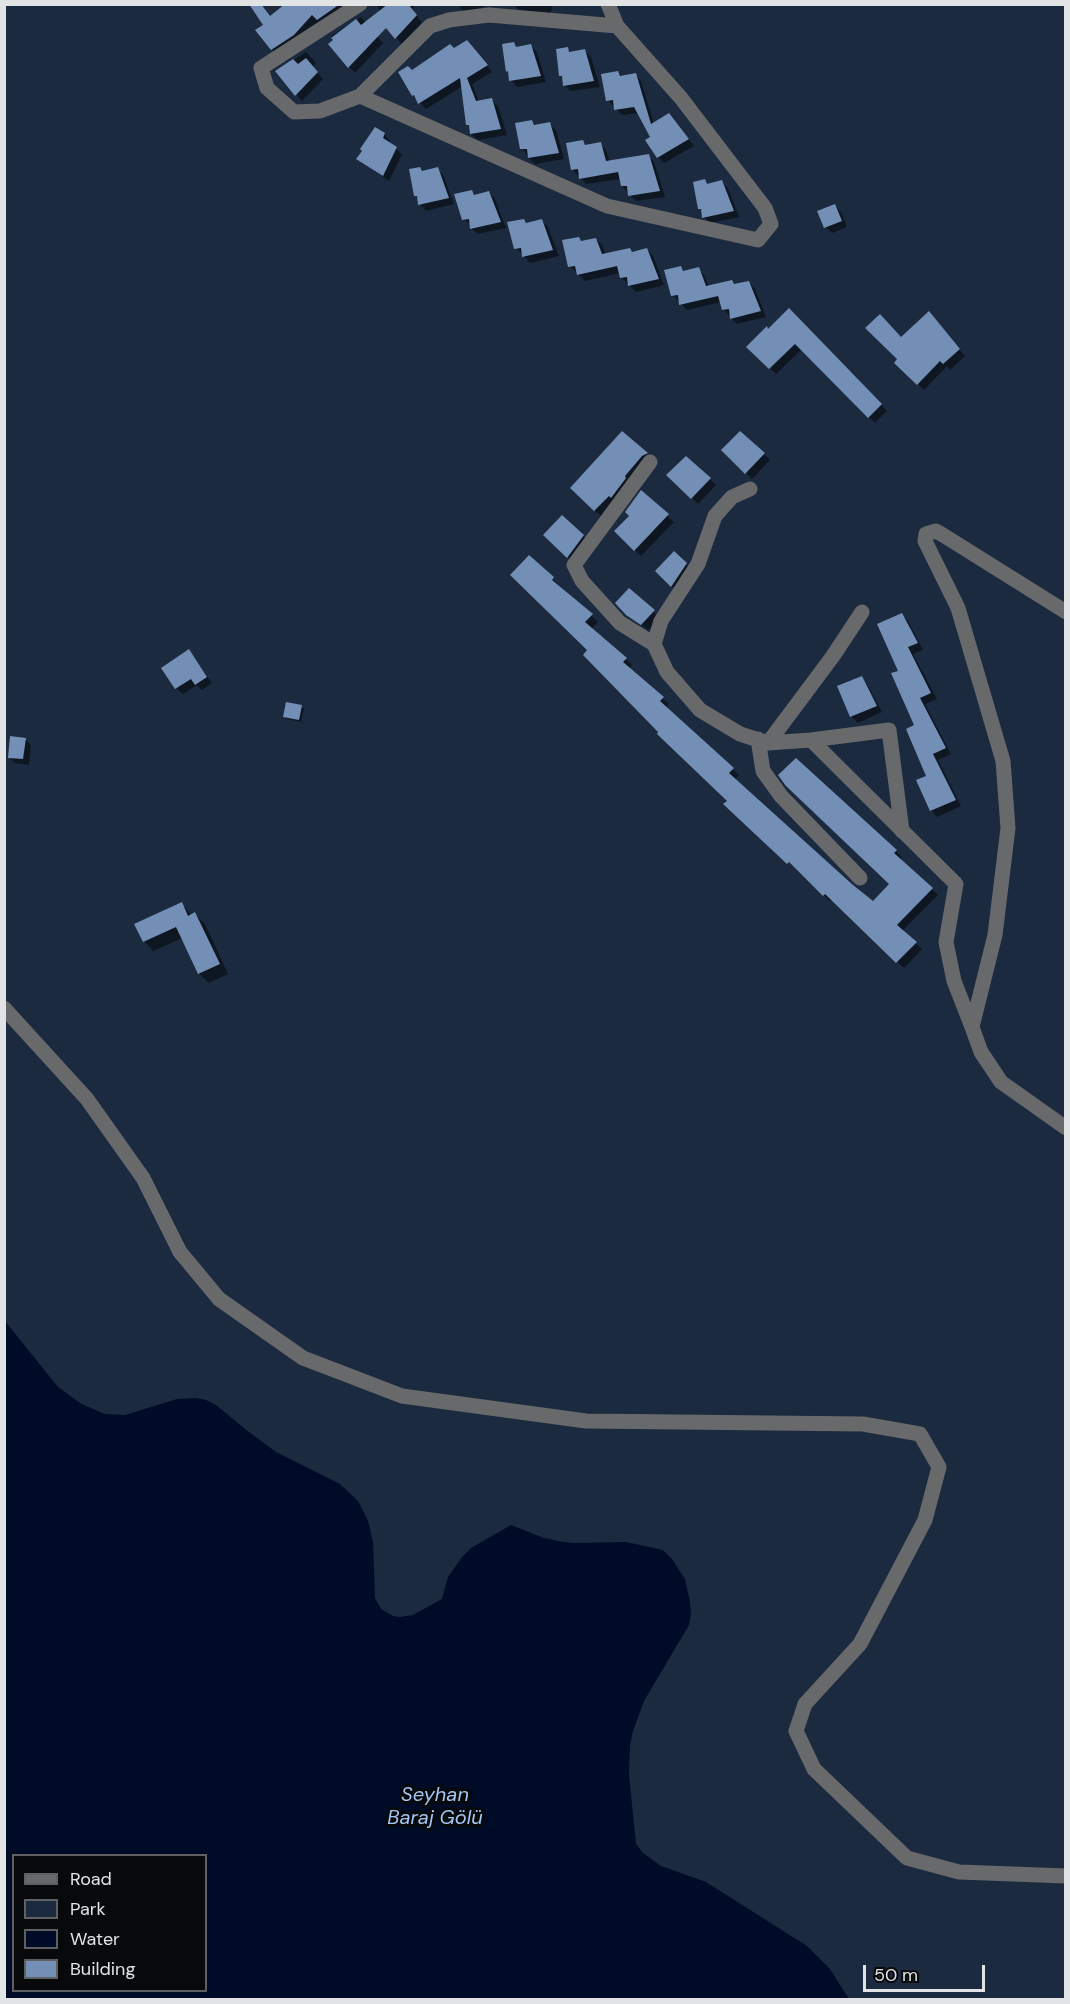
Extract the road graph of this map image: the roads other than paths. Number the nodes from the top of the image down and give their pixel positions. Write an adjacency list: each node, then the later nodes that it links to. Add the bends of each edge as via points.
1 (360, 4): 4 (street, via 261,68 267,88 294,112 320,111)
2 (608, 4): 3 (street)
3 (617, 26): 4 (street, via 489,15 449,20 430,26); 4 (street, via 681,98 765,208 771,224 758,240 607,206)
4 (360, 96)
5 (650, 462): 9 (street, via 574,565 582,581 620,623)
6 (750, 489): 9 (street, via 732,496 715,516 698,564 661,621)
7 (862, 612): 11 (street, via 833,656)
8 (1065, 612): 15 (street, via 936,531 926,534 925,541 958,608 1003,761 1008,828 995,935)
9 (654, 644): 11 (street, via 667,672 700,710 740,734)
10 (811, 740): 11 (street); 12 (street); 12 (street, via 889,730)
11 (763, 741): 13 (street, via 763,771 775,788)
12 (902, 831): 15 (street, via 956,884 946,942 954,981)
13 (860, 878)
14 (4, 1008): 17 (street, via 87,1099 143,1178 180,1252 219,1299 303,1358 402,1396 586,1421 863,1424 920,1434 939,1467 926,1520 860,1644 805,1704 796,1731 814,1769 907,1858 959,1872)
15 (972, 1027): 16 (street, via 981,1052 1001,1082)
16 (1065, 1128)
17 (1065, 1876)

